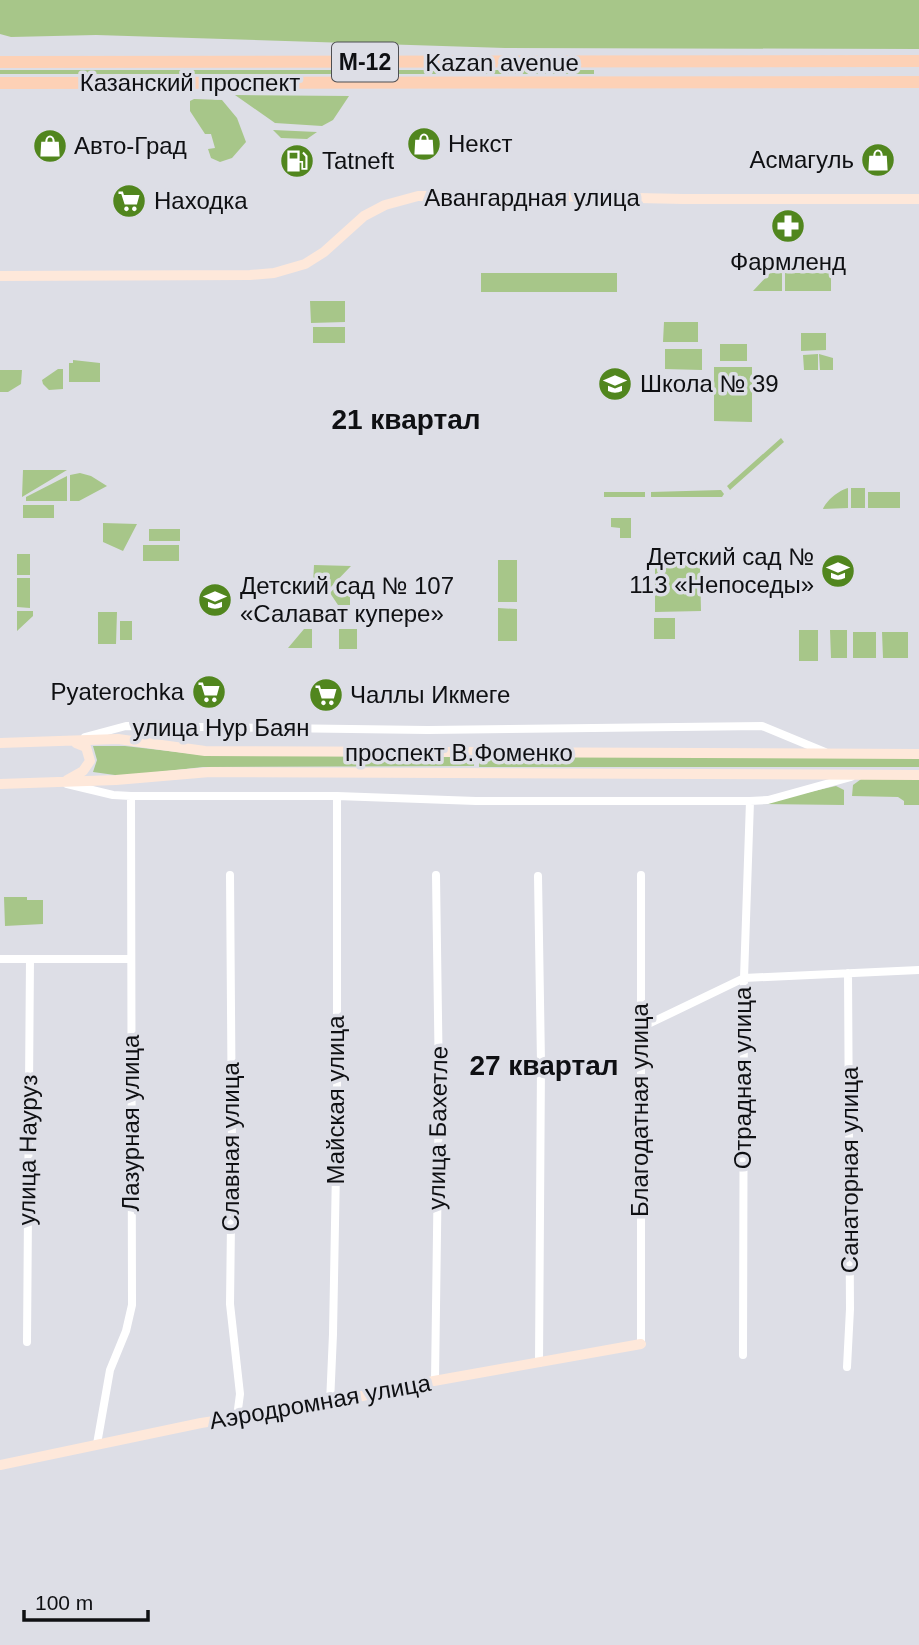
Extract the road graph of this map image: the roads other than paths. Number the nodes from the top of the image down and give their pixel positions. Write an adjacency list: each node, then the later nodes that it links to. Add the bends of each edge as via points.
1 (3, 60): 3 (main road, Kazan avenue / М-12)
2 (919, 61): 3 (main road, Kazan avenue / М-12)
3 (590, 63): 6 (main road, via 602,73)
4 (919, 82): 6 (main road, Kazan avenue / М-12)
5 (0, 83): 6 (main road, Казанский проспект / М-12)
6 (590, 83)
7 (919, 199): 8 (main road, Авангардная улица, via 418,196 364,216 312,261 274,273)
8 (0, 276)
9 (70, 741): 10 (main road, проспект В.Фоменко); 11 (main road, проспект В.Фоменко, via 118,739 205,751); 11 (street, улица Нур Баян, via 126,726 428,730 762,726); 15 (main road, via 86,747 90,761 83,771)
10 (0, 743)
11 (831, 754): 12 (main road, проспект В.Фоменко)
12 (919, 754)
13 (856, 775): 14 (main road, проспект В.Фоменко); 15 (main road, проспект В.Фоменко, via 210,772); 19 (street)
14 (919, 775)
15 (61, 783): 16 (main road, проспект В.Фоменко); 17 (street)
16 (0, 784)
17 (131, 796): 18 (street); 24 (street, Лазурная улица)
18 (337, 796): 19 (street); 37 (street, Майская улица, via 337,1114)
19 (750, 801): 29 (street, Отрадная улица)
20 (230, 875): 38 (street, Славная улица, via 230,1304 240,1394)
21 (436, 875): 36 (street, улица Бахетле)
22 (641, 875): 30 (street, Благодатная улица)
23 (538, 876): 34 (street)
24 (131, 958): 26 (street); 39 (street, Лазурная улица, via 132,1305 110,1370)
25 (0, 959): 26 (street)
26 (30, 959): 31 (street, улица Науруз)
27 (919, 970): 28 (street)
28 (848, 973): 29 (street); 35 (street, Санаторная улица)
29 (744, 978): 30 (street); 33 (street, Отрадная улица)
30 (640, 1028): 32 (street, Благодатная улица)
31 (27, 1342)
32 (641, 1344): 34 (main road, Аэродромная улица)
33 (743, 1355)
34 (539, 1363): 36 (main road, Аэродромная улица)
35 (847, 1367)
36 (435, 1381): 37 (main road, Аэродромная улица)
37 (330, 1403): 38 (main road, Аэродромная улица)
38 (237, 1417): 39 (main road, Аэродромная улица)
39 (97, 1444): 40 (main road, Аэродромная улица)
40 (0, 1465)

